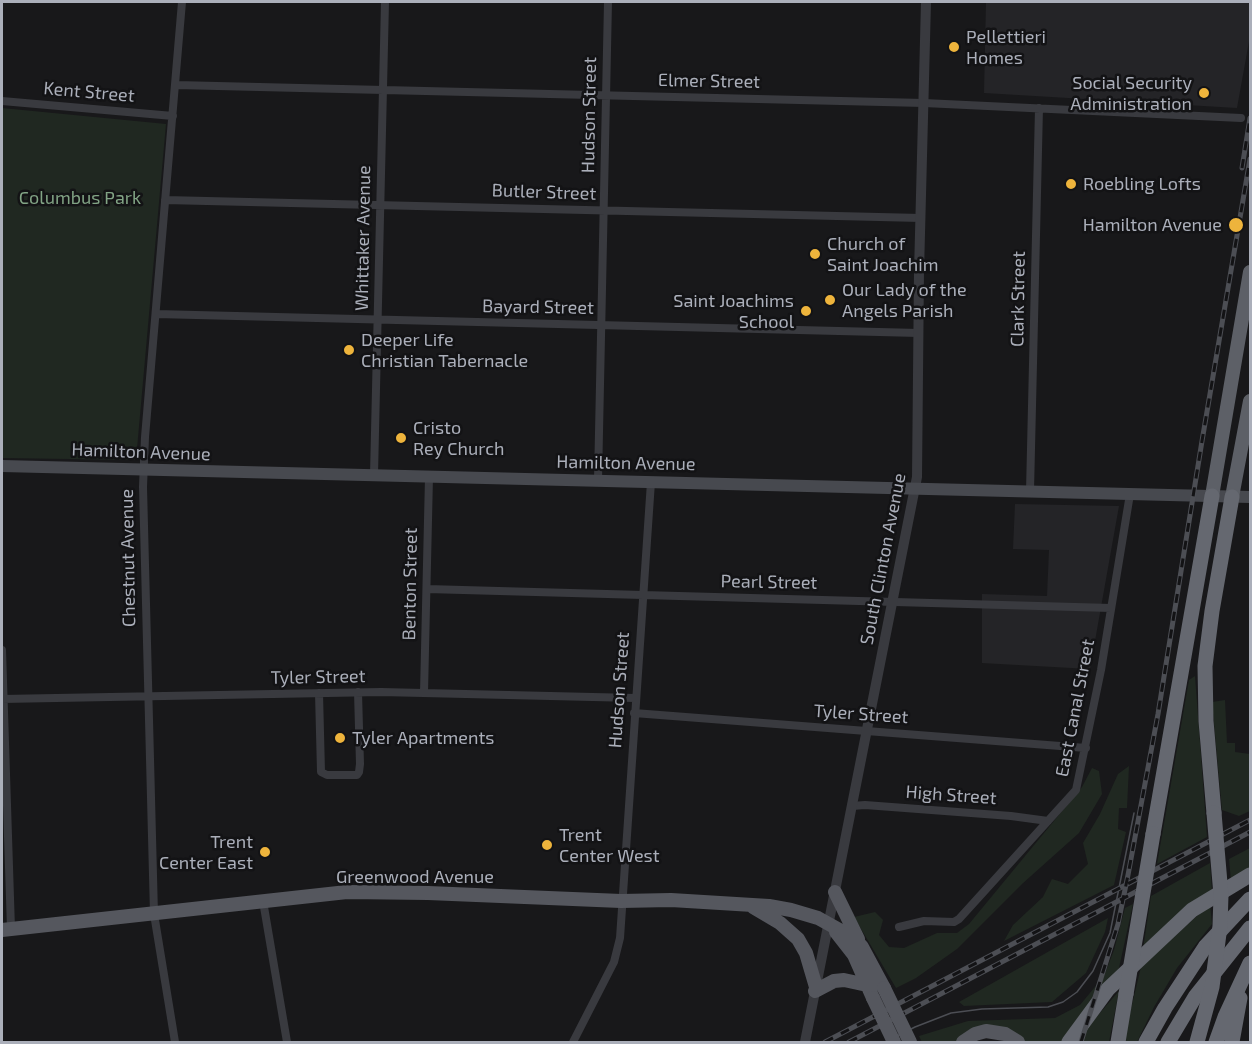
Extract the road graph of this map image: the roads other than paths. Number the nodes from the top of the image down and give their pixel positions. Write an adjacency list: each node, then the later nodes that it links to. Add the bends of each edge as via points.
1 (182, 2): 5 (street, Chestnut Avenue)
2 (386, 2): 6 (street, Whittaker Avenue)
3 (608, 2): 7 (street, Hudson Street)
4 (926, 2): 9 (street, South Clinton Avenue)
5 (176, 85): 6 (street, Elmer Street); 11 (street, Chestnut Avenue)
6 (383, 90): 7 (street, Elmer Street); 14 (street, Whittaker Avenue)
7 (607, 96): 9 (street, Elmer Street); 15 (street, Hudson Street)
8 (2, 101): 11 (street, Kent Street)
9 (924, 103): 10 (street, Elmer Street); 16 (street, South Clinton Avenue)
10 (1038, 108): 12 (street, Elmer Street); 30 (street, Clark Street)
11 (172, 116): 13 (street, Chestnut Avenue)
12 (1241, 118)
13 (165, 200): 14 (street, Butler Street); 18 (street, Chestnut Avenue)
14 (381, 205): 15 (street, Butler Street); 19 (street, Whittaker Avenue)
15 (604, 210): 16 (street, Butler Street); 20 (street, Hudson Street)
16 (921, 218): 21 (street, South Clinton Avenue)
17 (1251, 272): 32 (highway)
18 (156, 314): 19 (street, Bayard Street); 24 (street, Chestnut Avenue)
19 (378, 320): 20 (street, Bayard Street); 25 (street, Whittaker Avenue)
20 (601, 325): 21 (street, Bayard Street); 27 (street, Hudson Street)
21 (919, 333): 29 (street, South Clinton Avenue)
22 (1251, 401): 33 (highway)
23 (2, 466): 24 (main road, Hamilton Avenue)
24 (144, 469): 25 (main road, Hamilton Avenue); 43 (street, Chestnut Avenue)
25 (374, 475): 26 (main road, Hamilton Avenue)
26 (429, 477): 27 (main road, Hamilton Avenue); 35 (street, Benton Street)
27 (598, 480): 28 (main road, Hamilton Avenue)
28 (651, 482): 29 (main road, Hamilton Avenue); 36 (street, Hudson Street)
29 (914, 489): 30 (main road, Hamilton Avenue); 37 (street, South Clinton Avenue)
30 (1030, 491): 31 (main road, Hamilton Avenue)
31 (1130, 494): 32 (main road, Hamilton Avenue); 38 (street, East Canal Street)
32 (1212, 496): 33 (main road, Hamilton Avenue); 76 (highway, bridge)
33 (1232, 497): 34 (main road, Hamilton Avenue); 79 (highway, bridge, via 1205,666 1221,926 1212,987)
34 (1251, 497)
35 (426, 589): 36 (street, Pearl Street); 42 (street, Benton Street)
36 (643, 596): 37 (street, Pearl Street); 44 (street, Hudson Street)
37 (892, 602): 38 (street, Pearl Street); 47 (street, South Clinton Avenue)
38 (1111, 608): 48 (street, East Canal Street)
39 (2, 650): 45 (street)
40 (358, 692): 41 (street, Tyler Street); 41 (street, via 357,775 321,772); 42 (street, Tyler Street)
41 (319, 693): 43 (street, Tyler Street)
42 (424, 693): 44 (street, Tyler Street)
43 (148, 697): 45 (street, Tyler Street); 57 (street, Chestnut Avenue)
44 (635, 698): 46 (street, Hudson Street)
45 (2, 699): 61 (street)
46 (634, 713): 47 (street, Tyler Street); 55 (street, Hudson Street)
47 (867, 730): 48 (street, Tyler Street); 49 (street, South Clinton Avenue)
48 (1086, 748): 50 (street, East Canal Street, via 1076,790)
49 (852, 806): 50 (street, High Street); 52 (street, South Clinton Avenue)
50 (1048, 821): 59 (street, East Canal Street, via 957,921 924,921)
51 (1251, 875): 75 (highway, via 1184,917 1108,989)
52 (835, 892): 58 (street, South Clinton Avenue); 62 (main road)
53 (1251, 899): 77 (highway, via 1205,947)
54 (263, 901): 55 (main road, Greenwood Avenue, via 347,892); 57 (main road, Greenwood Avenue); 68 (street)
55 (621, 901): 56 (main road, Greenwood Avenue); 69 (street, Hudson Street, via 617,952)
56 (752, 906): 58 (main road, Greenwood Avenue, via 791,910); 66 (main road, via 793,933 804,950)
57 (154, 914): 61 (main road, Greenwood Avenue); 67 (street, Chestnut Avenue)
58 (828, 924): 62 (main road, Greenwood Avenue); 65 (main road, via 854,955); 66 (street, South Clinton Avenue)
59 (899, 927)
60 (1251, 928): 78 (highway, via 1196,997)
61 (6, 929)
62 (862, 946): 72 (main road, bridge)
63 (1251, 963): 64 (highway)
64 (1244, 979): 80 (highway); 81 (highway)
65 (867, 985): 66 (main road, via 844,980); 71 (main road, bridge)
66 (815, 989): 70 (street, South Clinton Avenue)
67 (175, 1042)
68 (287, 1042)
69 (573, 1042)
70 (805, 1042)
71 (894, 1042)
72 (910, 1042)
73 (963, 1042): 74 (main road, via 986,1031 1005,1034)
74 (1018, 1042)
75 (1070, 1042)
76 (1118, 1042)
77 (1146, 1042)
78 (1168, 1042)
79 (1197, 1042)
80 (1216, 1042)
81 (1232, 1042)

